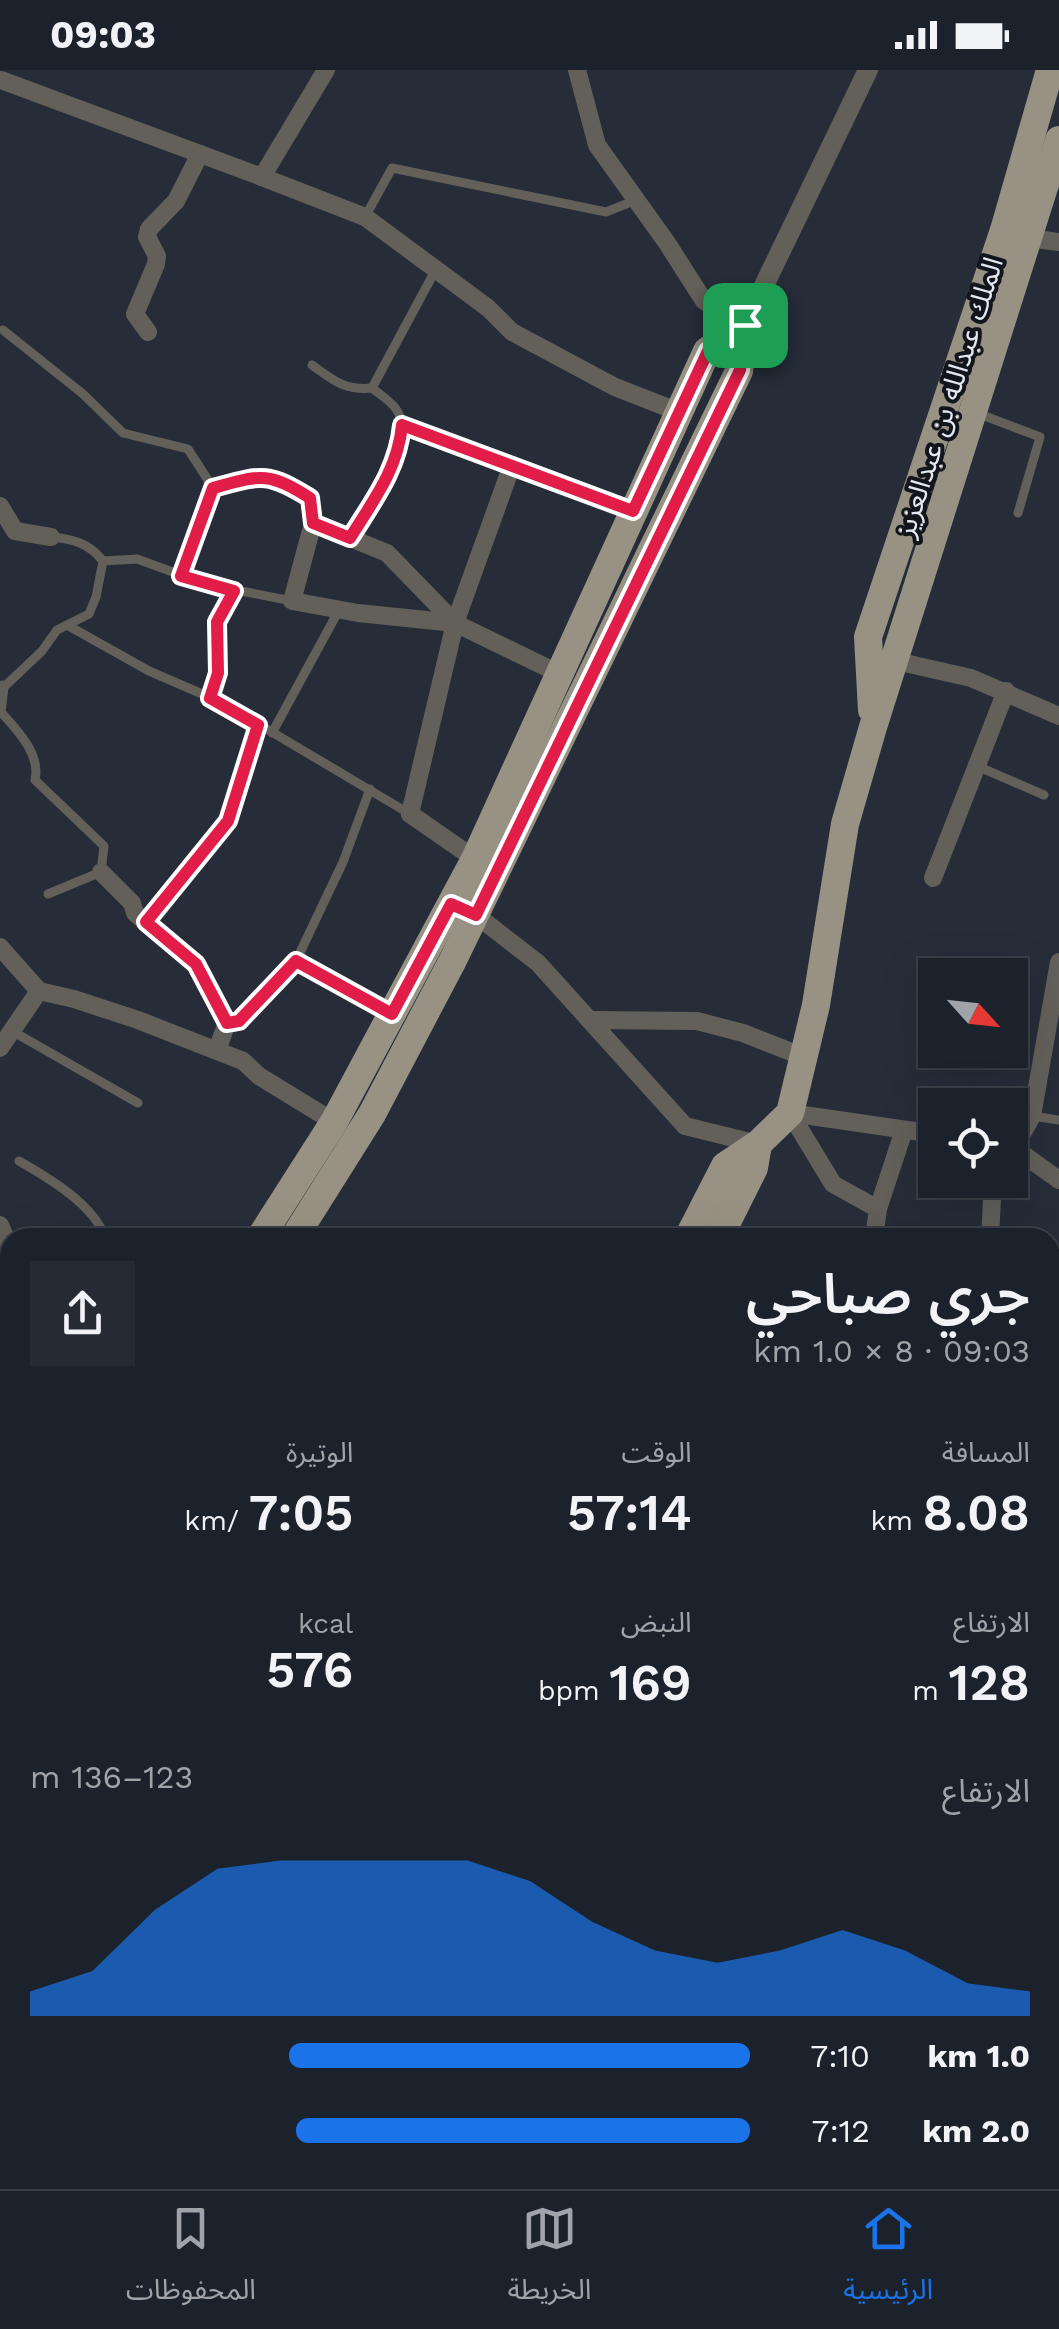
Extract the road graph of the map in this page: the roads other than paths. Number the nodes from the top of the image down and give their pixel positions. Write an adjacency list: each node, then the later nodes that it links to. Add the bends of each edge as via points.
1 (326, 70): 8 (street)
2 (578, 70): 9 (street, via 597,145)
3 (868, 70): 14 (street)
4 (1050, 70): 44 (main road, الملك عبدالله بن عبدالعزيز, via 868,636)
5 (0, 81): 7 (street)
6 (1059, 140): 11 (main road, الملك عبدالله بن عبدالعزيز)
7 (200, 154): 8 (street); 16 (street, via 176,201 149,229 156,264 135,314)
8 (262, 177): 10 (street)
9 (636, 200): 10 (lane, via 606,212 392,168); 14 (street, via 704,301)
10 (365, 217): 13 (street)
11 (1029, 238): 12 (street); 20 (main road, الملك عبدالله بن عبدالعزيز)
12 (1059, 242)
13 (436, 269): 18 (lane); 19 (street, via 512,332 615,387)
14 (745, 325): 19 (main road, via 708,351); 54 (main road, via 740,370)
15 (2, 330): 23 (lane, via 124,433 188,448)
16 (148, 332)
17 (312, 365): 18 (lane, via 343,386)
18 (372, 388): 21 (lane, via 396,408)
19 (679, 412): 25 (main road)
20 (975, 412): 26 (lane, via 1040,437); 37 (main road, الملك عبدالله بن عبدالعزيز)
21 (402, 425): 22 (lane); 29 (lane, via 390,475)
22 (512, 464): 25 (street); 35 (street)
23 (213, 488): 27 (lane, via 278,478 310,498); 31 (lane)
24 (0, 506): 28 (street, via 15,531)
25 (633, 511): 38 (main road)
26 (1018, 513)
27 (313, 523): 29 (street); 33 (street)
28 (52, 537): 30 (lane, via 93,548)
29 (350, 538): 35 (street, via 387,553)
30 (104, 560): 31 (lane, via 136,559); 36 (lane, via 89,614)
31 (181, 576): 32 (lane)
32 (234, 591): 33 (lane); 41 (lane, via 217,622 218,673)
33 (292, 601): 34 (street)
34 (339, 610): 35 (street); 45 (lane)
35 (456, 623): 38 (street); 49 (street)
36 (66, 625): 39 (lane); 41 (lane)
37 (896, 661): 40 (street); 44 (main road, الملك عبدالله بن عبدالعزيز)
38 (558, 674): 50 (main road)
39 (2, 685): 51 (lane, via 1,712 23,736 38,770 35,780 104,846)
40 (1006, 691): 42 (street); 46 (street)
41 (210, 698): 43 (lane)
42 (1059, 716)
43 (258, 725): 45 (lane); 55 (lane, via 228,821)
44 (873, 727): 66 (main road, الملك عبدالله بن عبدالعزيز, via 846,824)
45 (272, 734): 47 (lane)
46 (977, 766): 48 (lane); 52 (street)
47 (370, 789): 49 (lane); 57 (lane)
48 (1044, 795)
49 (410, 814): 50 (street)
50 (475, 858): 54 (main road)
51 (100, 872): 53 (lane); 55 (street)
52 (933, 878)
53 (48, 894)
54 (464, 910): 60 (main road); 61 (street, via 538,963); 83 (main road, via 372,1114)
55 (146, 922): 62 (street, via 196,964)
56 (0, 947): 59 (street)
57 (296, 961): 60 (street); 62 (street, via 239,1021)
58 (1059, 962): 69 (street)
59 (39, 992): 63 (street); 65 (street)
60 (392, 1014): 71 (main road)
61 (589, 1020): 66 (street, via 707,1023); 75 (street, via 685,1126)
62 (227, 1023): 65 (street)
63 (12, 1031): 64 (street); 67 (lane)
64 (0, 1048)
65 (216, 1050): 71 (street, via 244,1061)
66 (804, 1057): 68 (main road, الملك عبدالله بن عبدالعزيز)
67 (138, 1104)
68 (790, 1113): 73 (street); 75 (main road); 80 (street, via 833,1184)
69 (1032, 1116): 70 (lane); 72 (street)
70 (1059, 1120)
71 (334, 1122): 82 (main road)
72 (1028, 1122)
73 (904, 1130): 74 (street); 80 (street)
74 (918, 1132)
75 (758, 1144): 84 (main road, via 725,1166); 85 (main road, via 754,1168)
76 (1028, 1158): 78 (street)
77 (18, 1161): 81 (lane, via 54,1181)
78 (1059, 1180)
79 (992, 1198): 87 (street)
80 (878, 1209): 86 (street)
81 (101, 1228)
82 (266, 1228)
83 (300, 1228)
84 (693, 1228)
85 (724, 1228)
86 (875, 1228)
87 (991, 1228)

